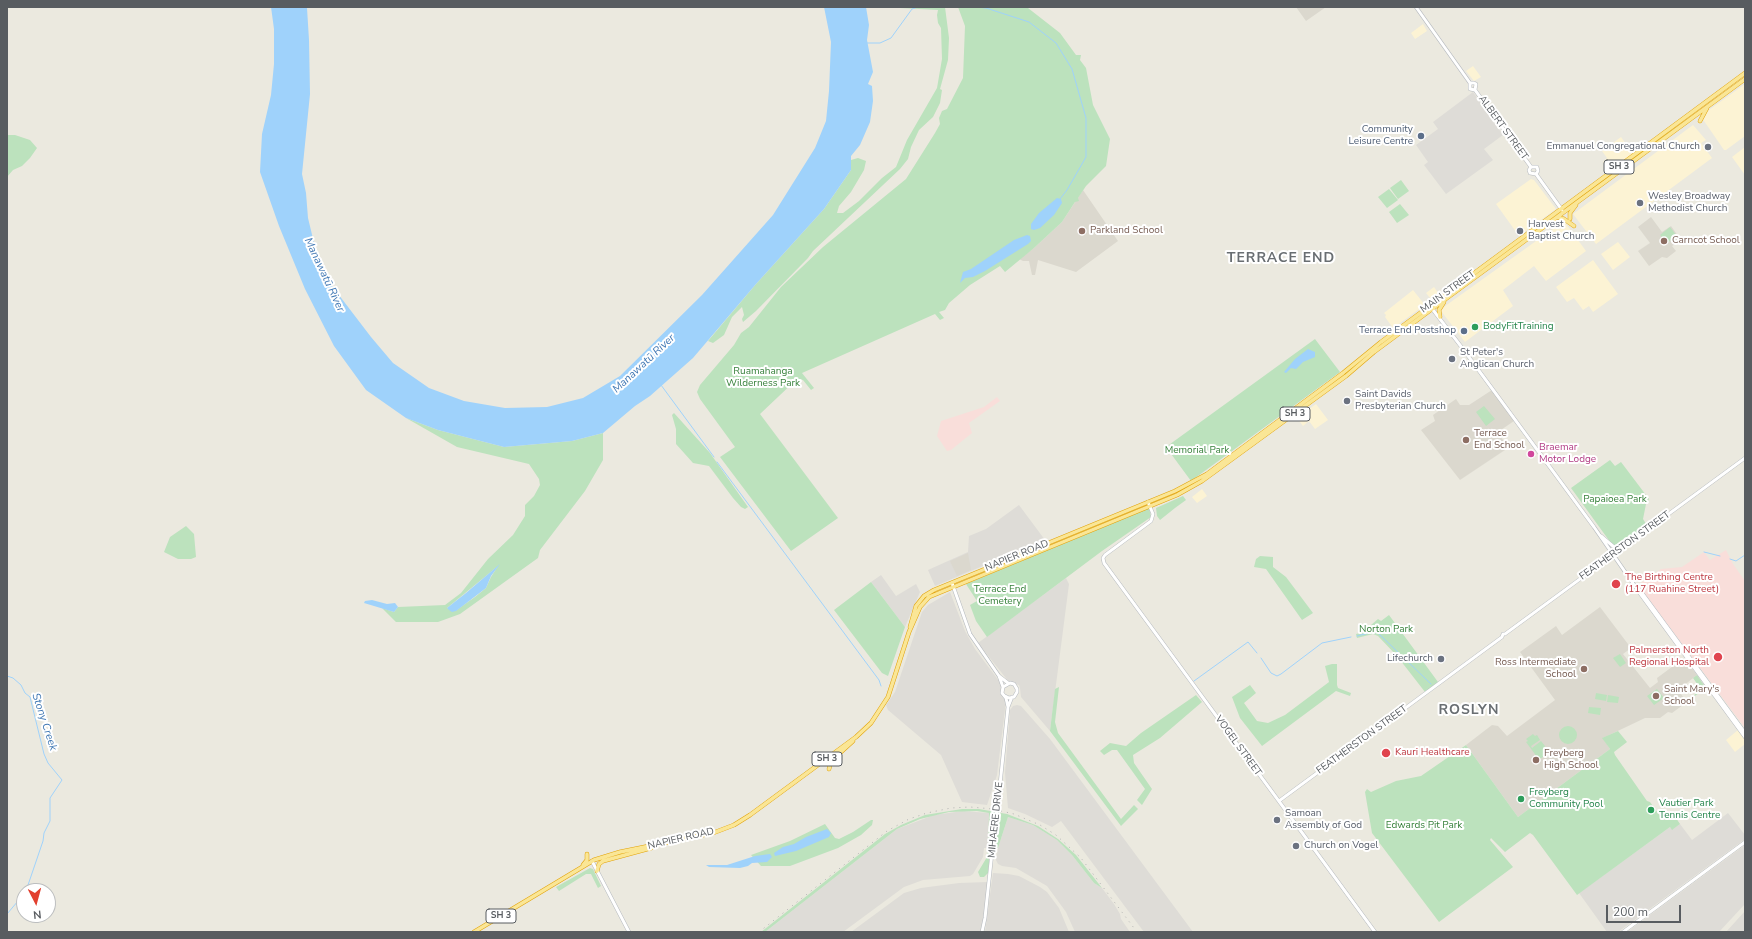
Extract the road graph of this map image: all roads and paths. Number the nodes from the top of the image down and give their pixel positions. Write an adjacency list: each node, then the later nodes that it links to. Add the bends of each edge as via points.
1 (1416, 7): 6 (main road, ALBERT STREET, via 1470,83 1470,89 1475,90)
2 (1745, 74): 9 (highway, MAIN STREET / SH 3)
3 (1745, 79): 4 (highway, MAIN STREET / SH 3)
4 (1712, 103): 5 (highway); 8 (highway, MAIN STREET / SH 3)
5 (1700, 121)
6 (1531, 167): 7 (main road, via 1530,173); 7 (main road, via 1537,167)
7 (1536, 174): 9 (main road)
8 (1581, 200): 9 (highway, MAIN STREET / SH 3); 11 (highway, via 1572,210)
9 (1563, 210): 10 (highway, MAIN STREET / SH 3); 14 (highway, MAIN STREET / SH 3)
10 (1557, 217): 12 (highway); 13 (highway, MAIN STREET / SH 3)
11 (1570, 219)
12 (1574, 226)
13 (1449, 297): 14 (highway, MAIN STREET / SH 3); 15 (highway, via 1440,307)
14 (1431, 307): 15 (main road); 17 (highway, MAIN STREET / SH 3, via 1341,380 1211,476 1186,491)
15 (1440, 317): 18 (main road)
16 (1745, 458): 19 (main road, FEATHERSTON STREET)
17 (1148, 504): 21 (highway, NAPIER ROAD / SH 3); 33 (main road, VOGEL STREET, via 1153,514 1151,521 1103,558 1108,569)
18 (1600, 536): 19 (main road, via 1614,547); 20 (main road)
19 (1623, 547): 20 (main road, FEATHERSTON STREET)
20 (1614, 555): 22 (main road); 33 (main road, FEATHERSTON STREET)
21 (953, 584): 23 (main road, via 970,634); 31 (highway, NAPIER ROAD / SH 3, via 926,600 920,607 888,697)
22 (1637, 588): 29 (main road); 30 (main road)
23 (999, 676): 24 (main road); 25 (main road)
24 (1008, 683): 25 (main road); 27 (main road, via 1014,684 1017,688 1016,694)
25 (1003, 687): 26 (main road, via 1002,693)
26 (1005, 696): 27 (main road); 28 (main road, MIHAERE DRIVE)
27 (1012, 697): 28 (main road, MIHAERE DRIVE)
28 (1008, 707): 42 (main road, MIHAERE DRIVE, bridge, via 986,918)
29 (1745, 733)
30 (1745, 737)
31 (856, 738): 32 (highway, via 830,761); 35 (highway, NAPIER ROAD / SH 3, via 734,824 713,833)
32 (829, 769)
33 (1279, 801): 43 (main road, VOGEL STREET)
34 (1745, 842): 44 (main road)
35 (659, 845): 37 (highway, NAPIER ROAD / SH 3, via 620,852); 39 (highway, via 603,861)
36 (587, 854): 38 (highway)
37 (592, 861): 38 (highway, NAPIER ROAD / SH 3); 39 (main road)
38 (583, 866): 40 (highway, NAPIER ROAD / SH 3)
39 (597, 871): 41 (main road)
40 (474, 932)
41 (629, 932)
42 (982, 932)
43 (1375, 932)
44 (1623, 932)

